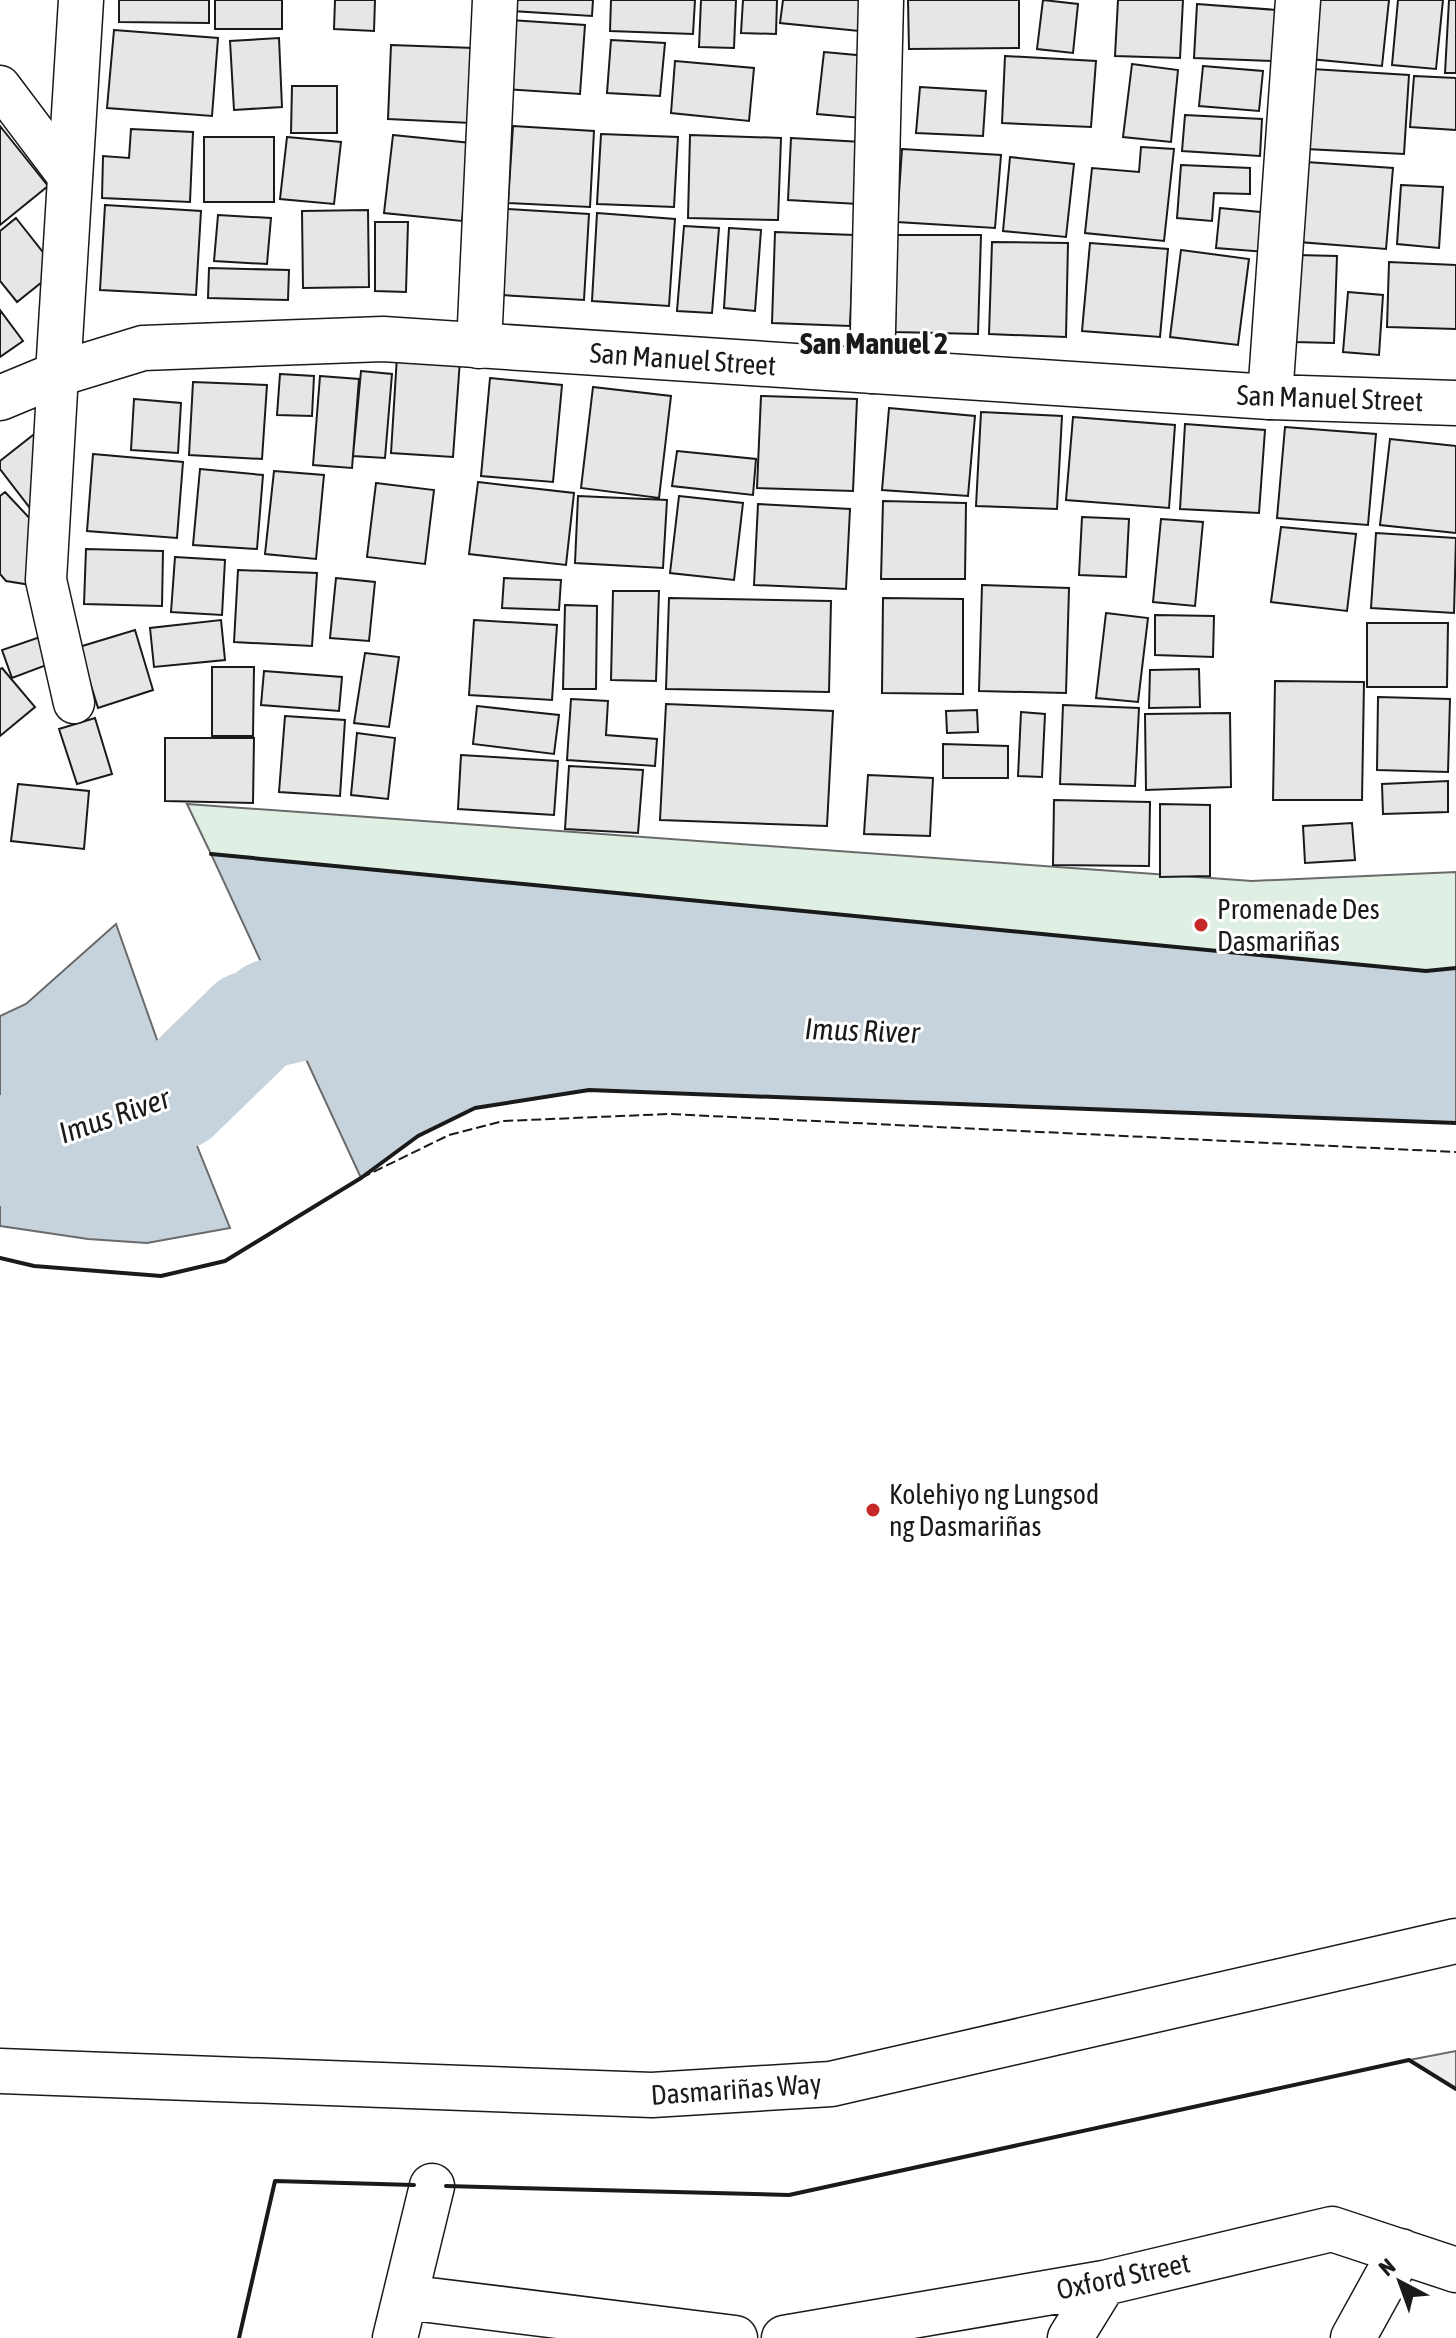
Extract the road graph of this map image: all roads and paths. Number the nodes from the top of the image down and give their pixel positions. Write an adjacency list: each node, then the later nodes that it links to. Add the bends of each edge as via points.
1 (81, 0): 6 (street)
2 (495, 0): 7 (street)
3 (881, 0): 8 (street)
4 (1298, 0): 10 (street)
5 (0, 86): 6 (street)
6 (70, 179): 9 (street)
7 (479, 346): 8 (street, San Manuel Street); 9 (street, San Manuel Street, via 383,339 143,348)
8 (872, 371): 10 (street, San Manuel Street)
9 (58, 374): 11 (street, San Manuel Street); 13 (street, via 46,580)
10 (1270, 397): 12 (street, San Manuel Street)
11 (0, 398)
12 (1456, 403)
13 (74, 703)
14 (1456, 1941): 15 (street, Dasmariñas Way, via 831,2084 652,2095)
15 (0, 2071)
16 (432, 2186): 20 (street)
17 (1401, 2251): 18 (street, Oxford Street); 19 (street, Oxford Street, via 1332,2229); 25 (street)
18 (1456, 2270)
19 (1104, 2283): 23 (street, Oxford Street); 24 (street)
20 (405, 2297): 21 (street); 22 (street)
21 (395, 2338)
22 (735, 2338)
23 (784, 2338)
24 (1070, 2338)
25 (1353, 2338)

